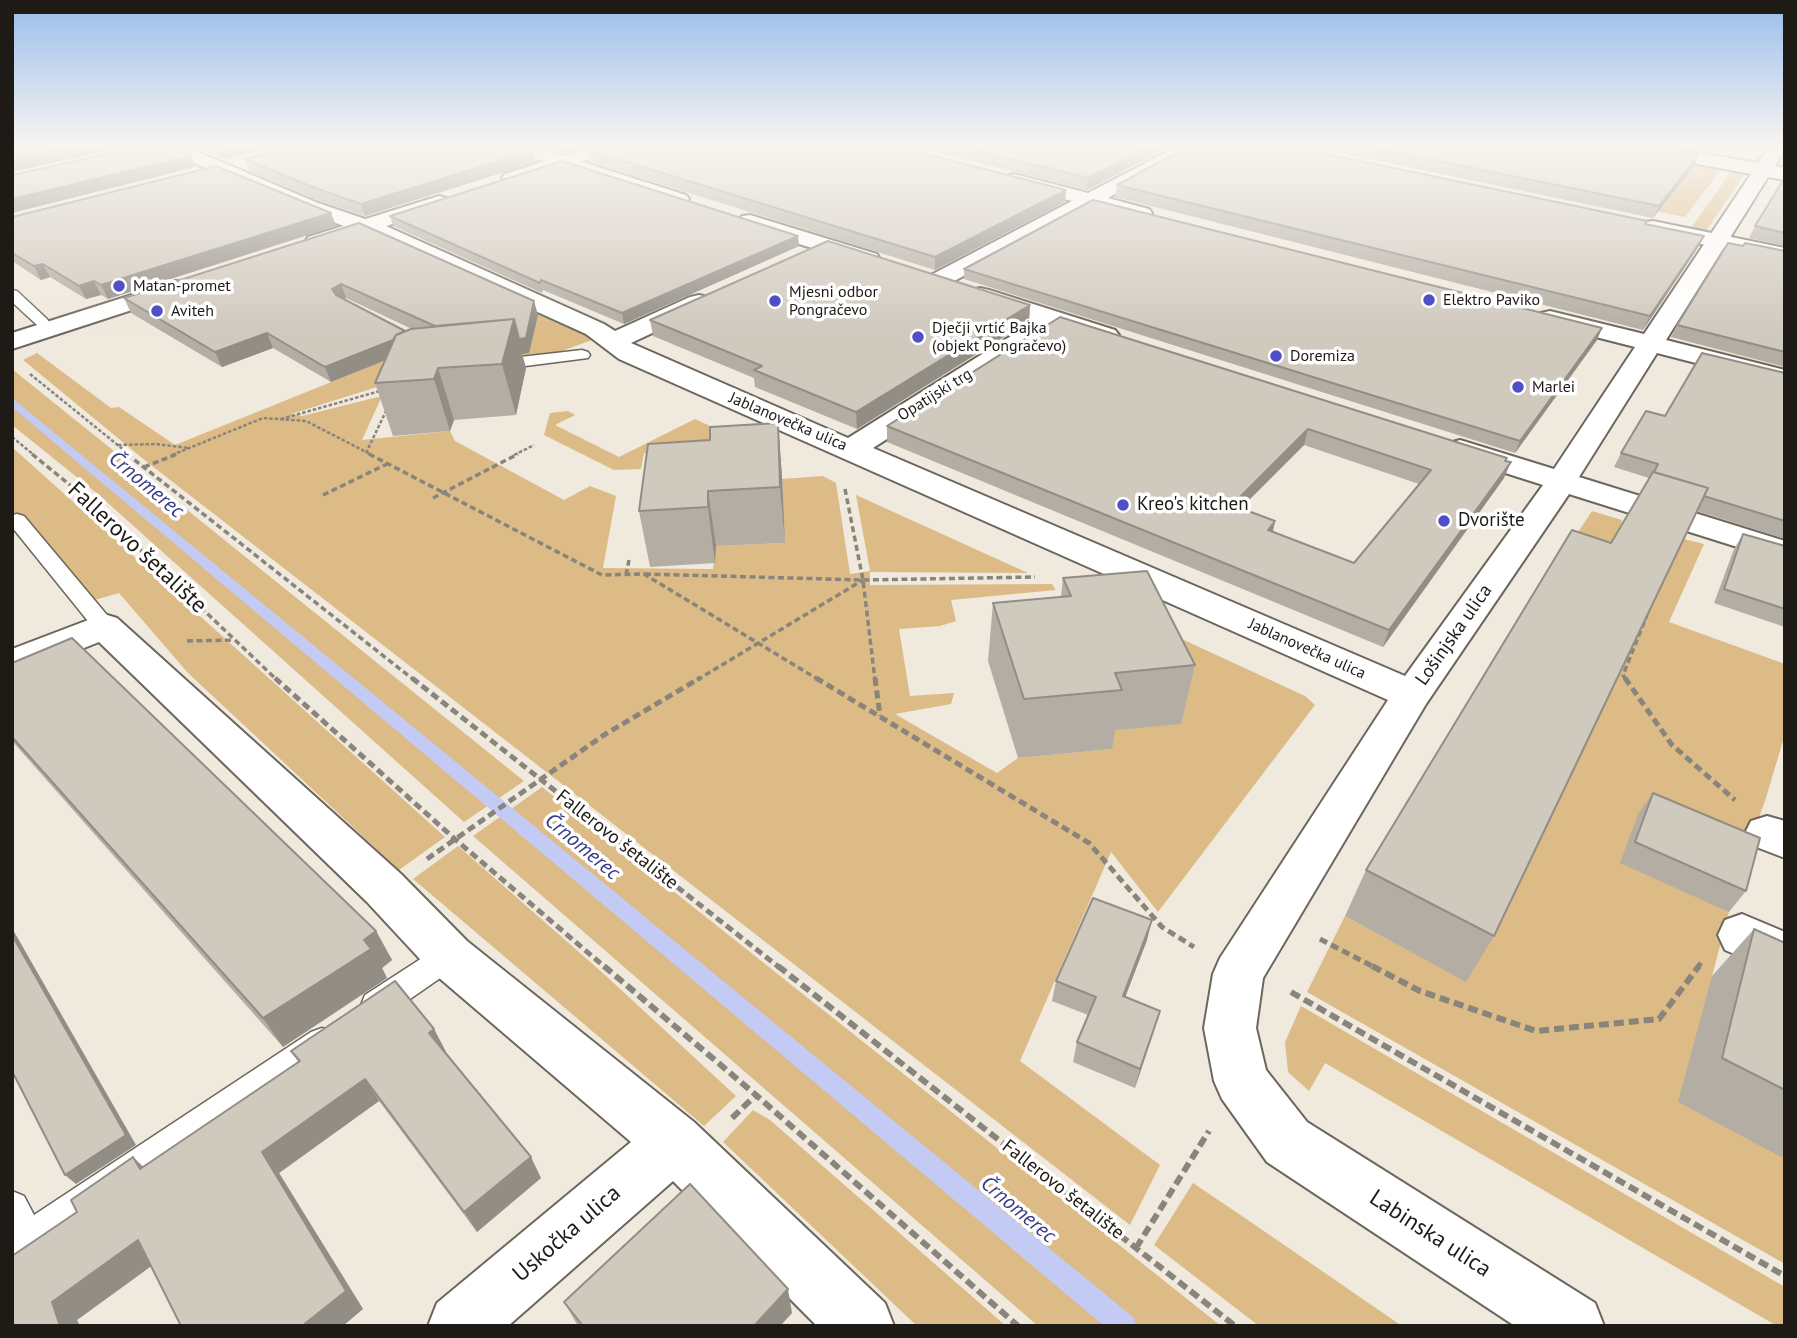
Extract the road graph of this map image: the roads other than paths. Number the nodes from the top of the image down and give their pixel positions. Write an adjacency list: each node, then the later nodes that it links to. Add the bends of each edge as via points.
1 (317, 207): 9 (street, Jablanovečka ulica)
2 (421, 207): 9 (street)
3 (706, 207): 11 (street)
4 (1073, 207): 16 (street)
5 (1123, 207): 7 (street)
6 (1738, 207): 10 (street, Lošinjska ulica)
7 (1157, 216)
8 (1630, 222): 10 (street)
9 (363, 226): 12 (street); 23 (street, Jablanovečka ulica, via 596,329)
10 (1717, 241): 13 (street); 24 (street, Lošinjska ulica)
11 (825, 246): 14 (street); 16 (street)
12 (300, 247)
13 (1785, 255)
14 (789, 262)
15 (198, 281): 22 (street)
16 (937, 281): 20 (street)
17 (725, 291): 23 (street)
18 (12, 294): 21 (lane)
19 (1529, 313): 24 (street)
20 (1055, 319): 25 (street); 30 (street, Opatijski trg)
21 (42, 322)
22 (12, 341)
23 (612, 342): 30 (street, Jablanovečka ulica)
24 (1649, 344): 28 (street); 31 (street, Lošinjska ulica)
25 (1135, 345)
26 (582, 355): 27 (lane)
27 (479, 366)
28 (1785, 378)
29 (1441, 443): 31 (street)
30 (850, 449): 36 (street, Jablanovečka ulica)
31 (1560, 481): 33 (street); 36 (street, Lošinjska ulica)
32 (17, 520): 34 (lane)
33 (1785, 552)
34 (104, 626): 35 (street); 39 (street, via 384,888)
35 (12, 664)
36 (1412, 695): 41 (street, Lošinjska ulica, via 1238,974 1230,1028 1241,1081)
37 (1742, 935): 38 (street)
38 (1785, 955)
39 (449, 956): 40 (street); 43 (lane)
40 (674, 1142): 44 (street, Uskočka ulica); 45 (street)
41 (1287, 1142): 46 (street, Labinska ulica)
42 (12, 1208): 43 (lane)
43 (20, 1246)
44 (460, 1326)
45 (862, 1326)
46 (1572, 1326)

